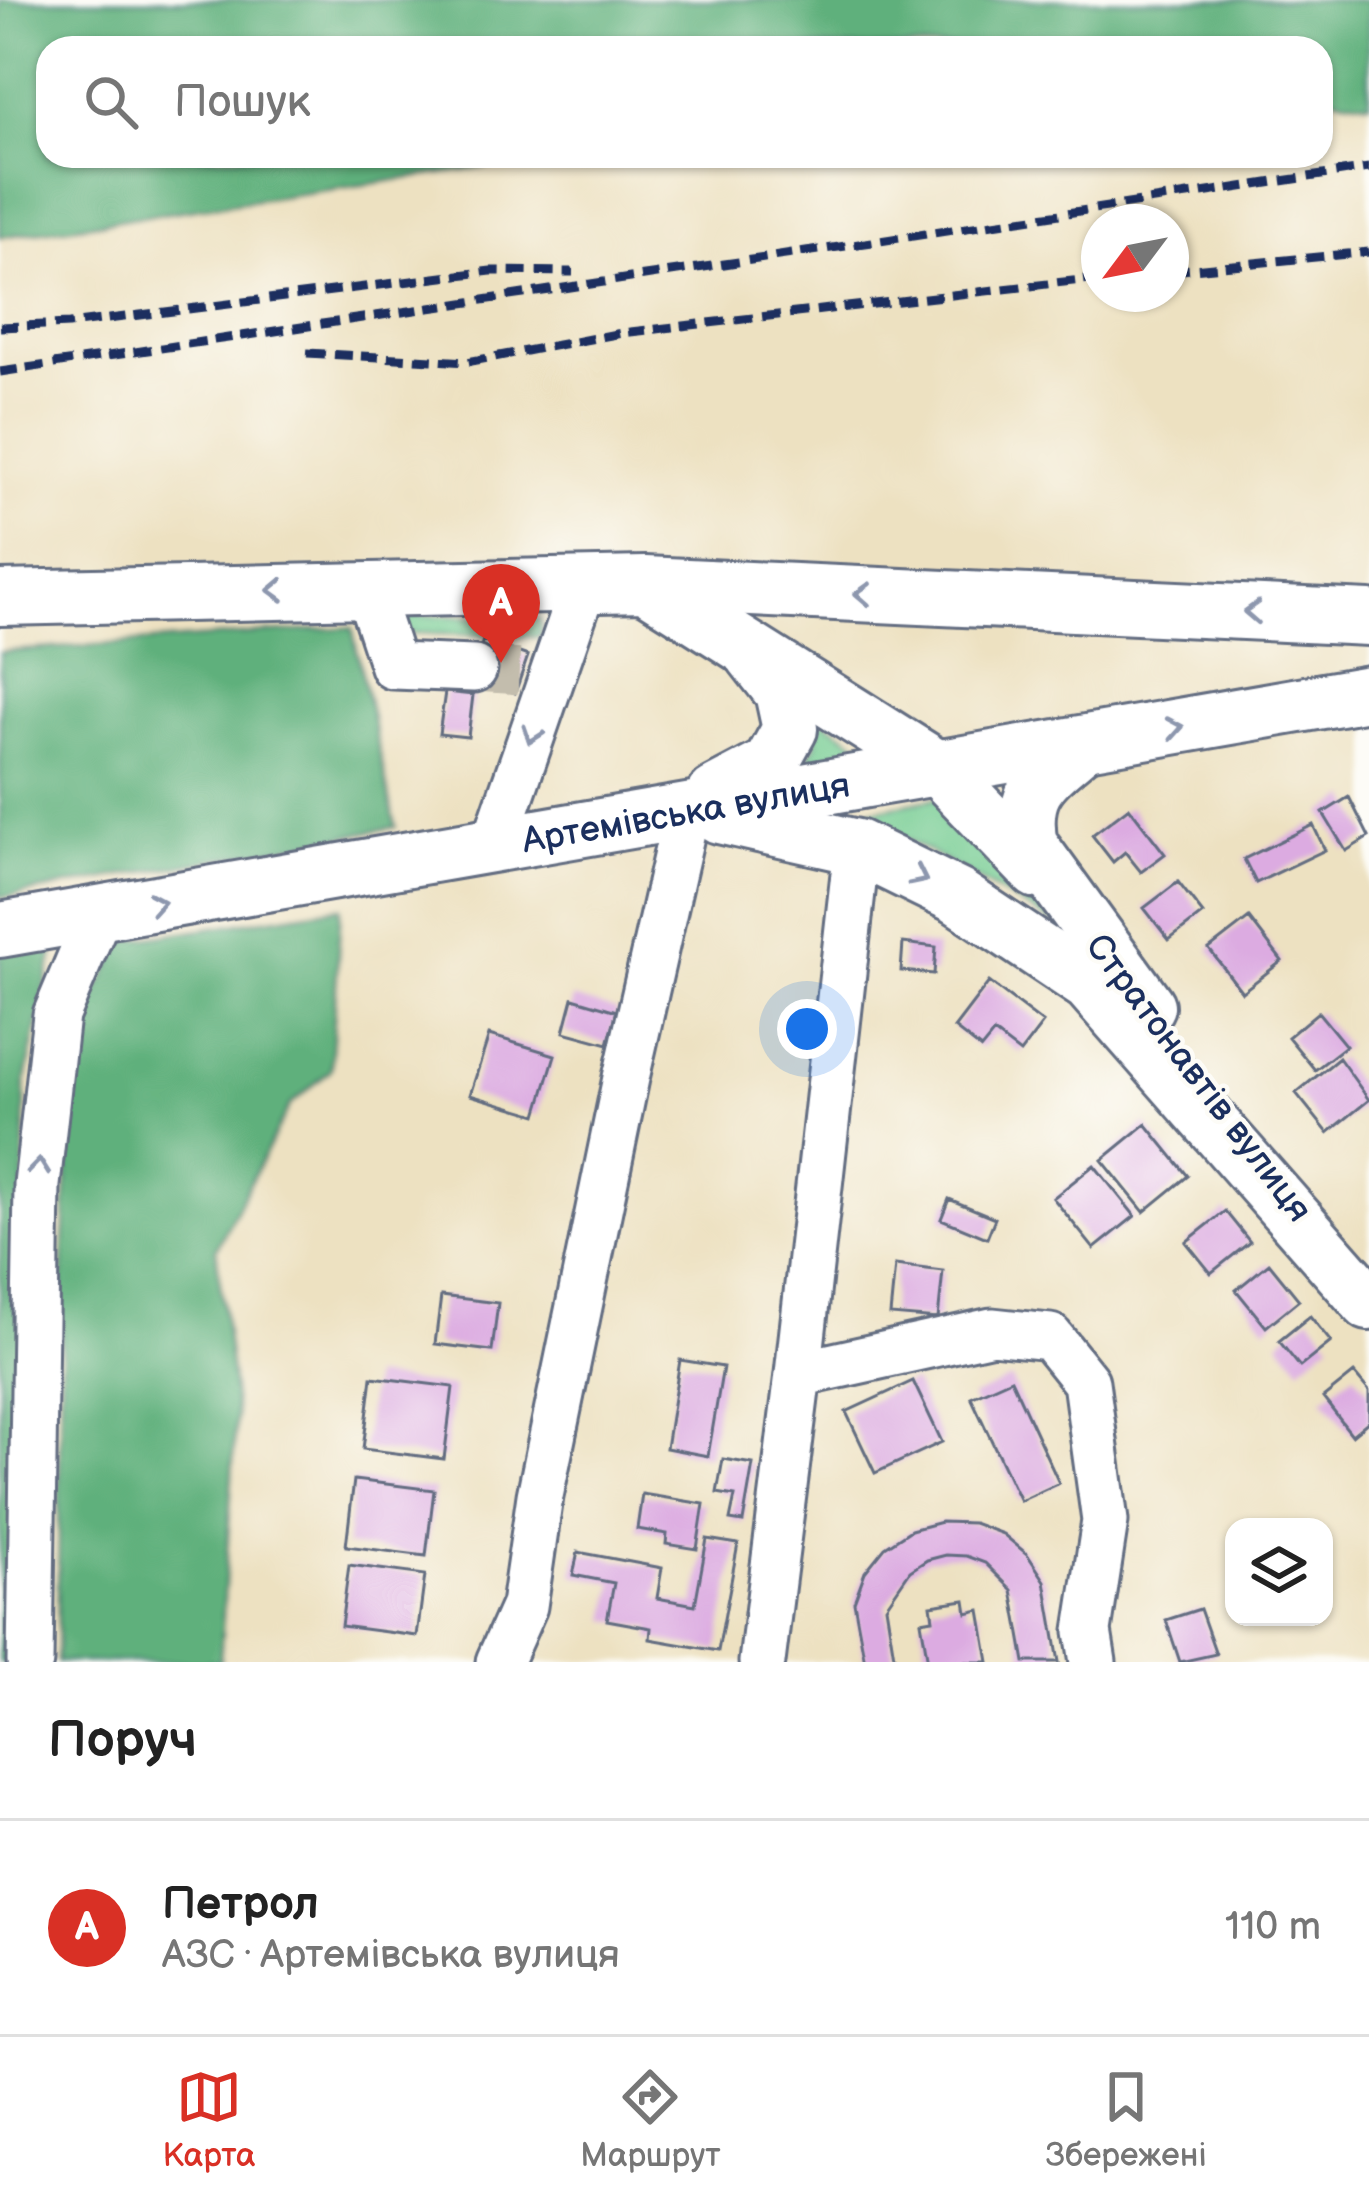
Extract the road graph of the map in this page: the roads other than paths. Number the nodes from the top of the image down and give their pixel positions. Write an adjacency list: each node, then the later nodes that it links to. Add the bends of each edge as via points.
1 (584, 584): 2 (main road); 3 (main road); 12 (street, one-way to 12, via 538,672)
2 (645, 584): 5 (main road, one-way to 2); 6 (main road)
3 (367, 587): 4 (main road, one-way to 4); 7 (street, via 393,666)
4 (0, 598)
5 (1369, 618)
6 (751, 651): 10 (main road); 11 (main road, via 782,692 790,729 770,765)
7 (474, 669)
8 (1369, 693): 9 (main road, Артемівська вулиця, one-way to 8)
9 (1081, 745): 10 (main road, Артемівська вулиця); 14 (main road, via 1035,785 1025,817 1030,845)
10 (939, 769): 11 (main road, Артемівська вулиця); 14 (main road)
11 (687, 809): 12 (main road, Артемівська вулиця); 13 (main road); 20 (street, via 540,1496 524,1606)
12 (494, 845): 15 (main road, Артемівська вулиця, one-way to 12)
13 (856, 847): 17 (main road, one-way to 17, via 957,896 1090,984); 18 (street)
14 (1075, 911): 17 (main road, Стратонавтів вулиця)
15 (99, 913): 16 (main road, Артемівська вулиця); 19 (street, one-way to 15, via 37,1185 56,1015)
16 (0, 930)
17 (1369, 1302)
18 (799, 1374): 21 (street); 22 (street, via 992,1331 1050,1337 1086,1382 1105,1521 1088,1631)
19 (30, 1662)
20 (499, 1662)
21 (762, 1662)
22 (1093, 1662)

